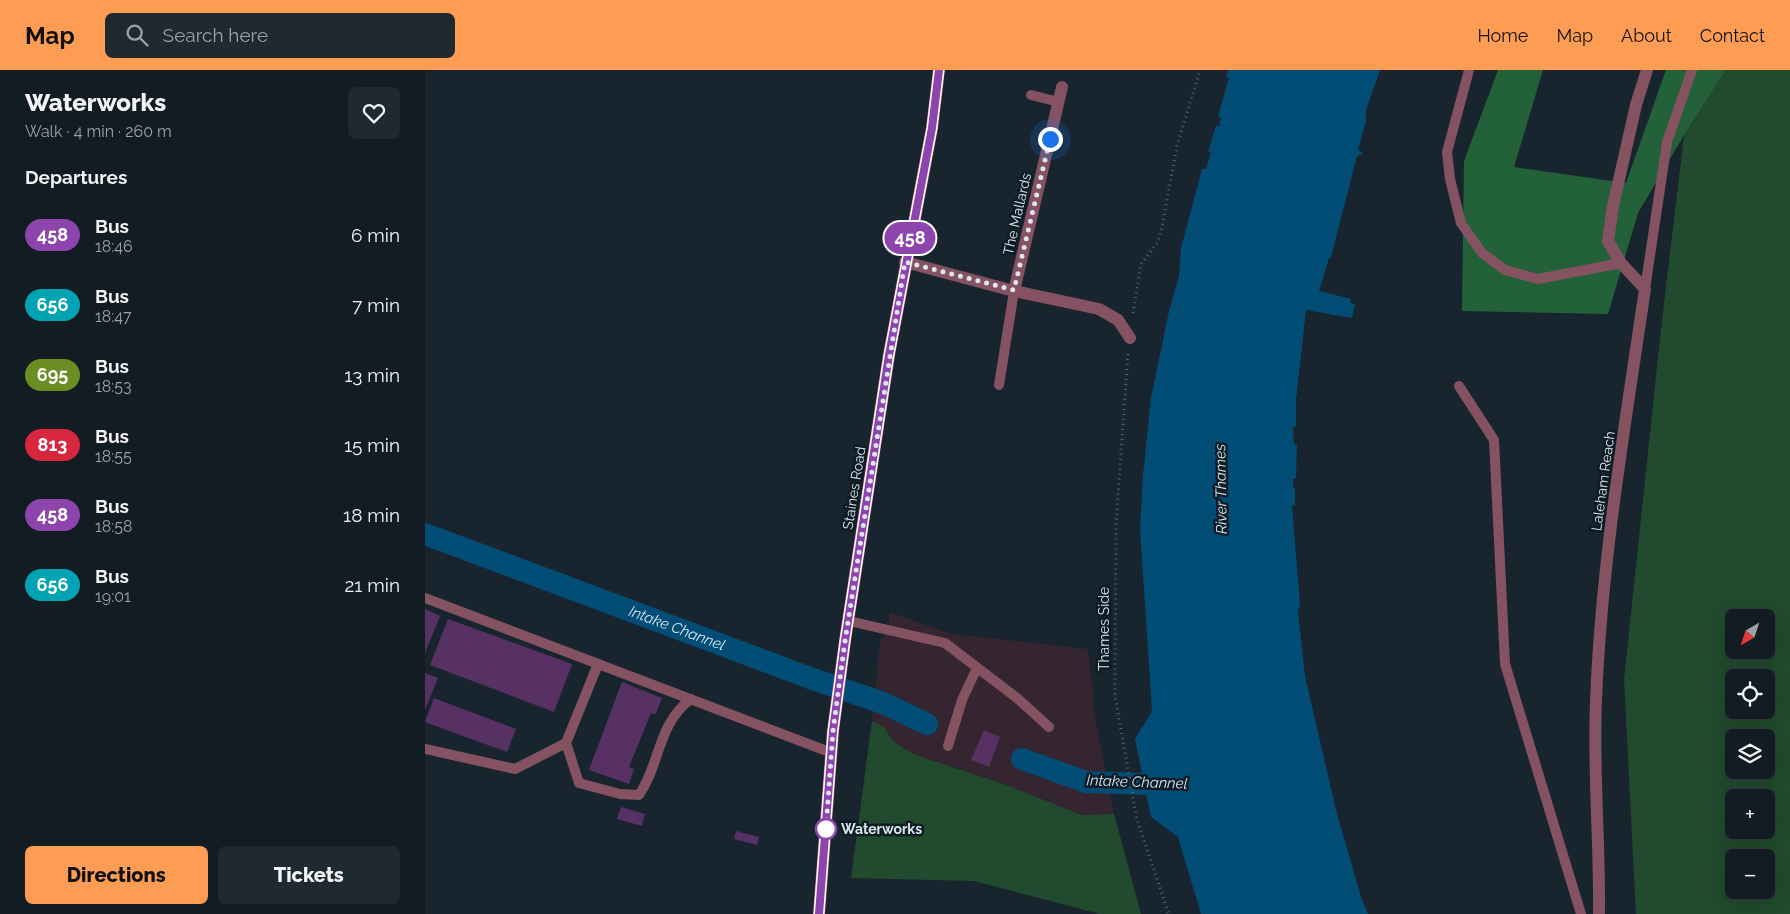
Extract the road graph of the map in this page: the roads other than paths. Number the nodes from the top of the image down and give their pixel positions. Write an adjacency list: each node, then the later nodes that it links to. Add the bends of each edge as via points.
1 (939, 70): 8 (main road, Staines Road, via 932,128)
2 (1469, 70): 9 (lane, via 1447,152 1461,223 1483,253 1505,270 1539,279)
3 (1647, 70): 9 (street, via 1635,104 1608,241)
4 (1692, 70): 10 (lane, via 1667,142)
5 (1062, 87): 7 (street, The Mallards)
6 (1031, 95): 7 (lane)
7 (1059, 102): 11 (street, The Mallards)
8 (905, 262): 11 (street); 16 (main road, Staines Road)
9 (1621, 263): 10 (street)
10 (1645, 289): 27 (street, Laleham Reach, via 1613,508 1596,692)
11 (1014, 290): 12 (street, via 1099,309 1118,320); 13 (lane)
12 (1130, 338)
13 (999, 385)
14 (1459, 386): 26 (lane, via 1495,440 1505,664)
15 (425, 598): 17 (lane)
16 (849, 621): 18 (lane, via 945,643); 24 (main road, Staines Road)
17 (598, 664): 19 (lane); 21 (lane)
18 (977, 668): 20 (lane); 22 (lane, via 962,700)
19 (691, 699): 21 (lane, via 678,709 668,724 647,784 639,795 579,784); 24 (lane)
20 (1049, 727)
21 (566, 743): 23 (lane, via 515,769)
22 (948, 746)
23 (425, 749)
24 (832, 753): 25 (main road, Staines Road)
25 (819, 914)
26 (1581, 914)
27 (1599, 914)

